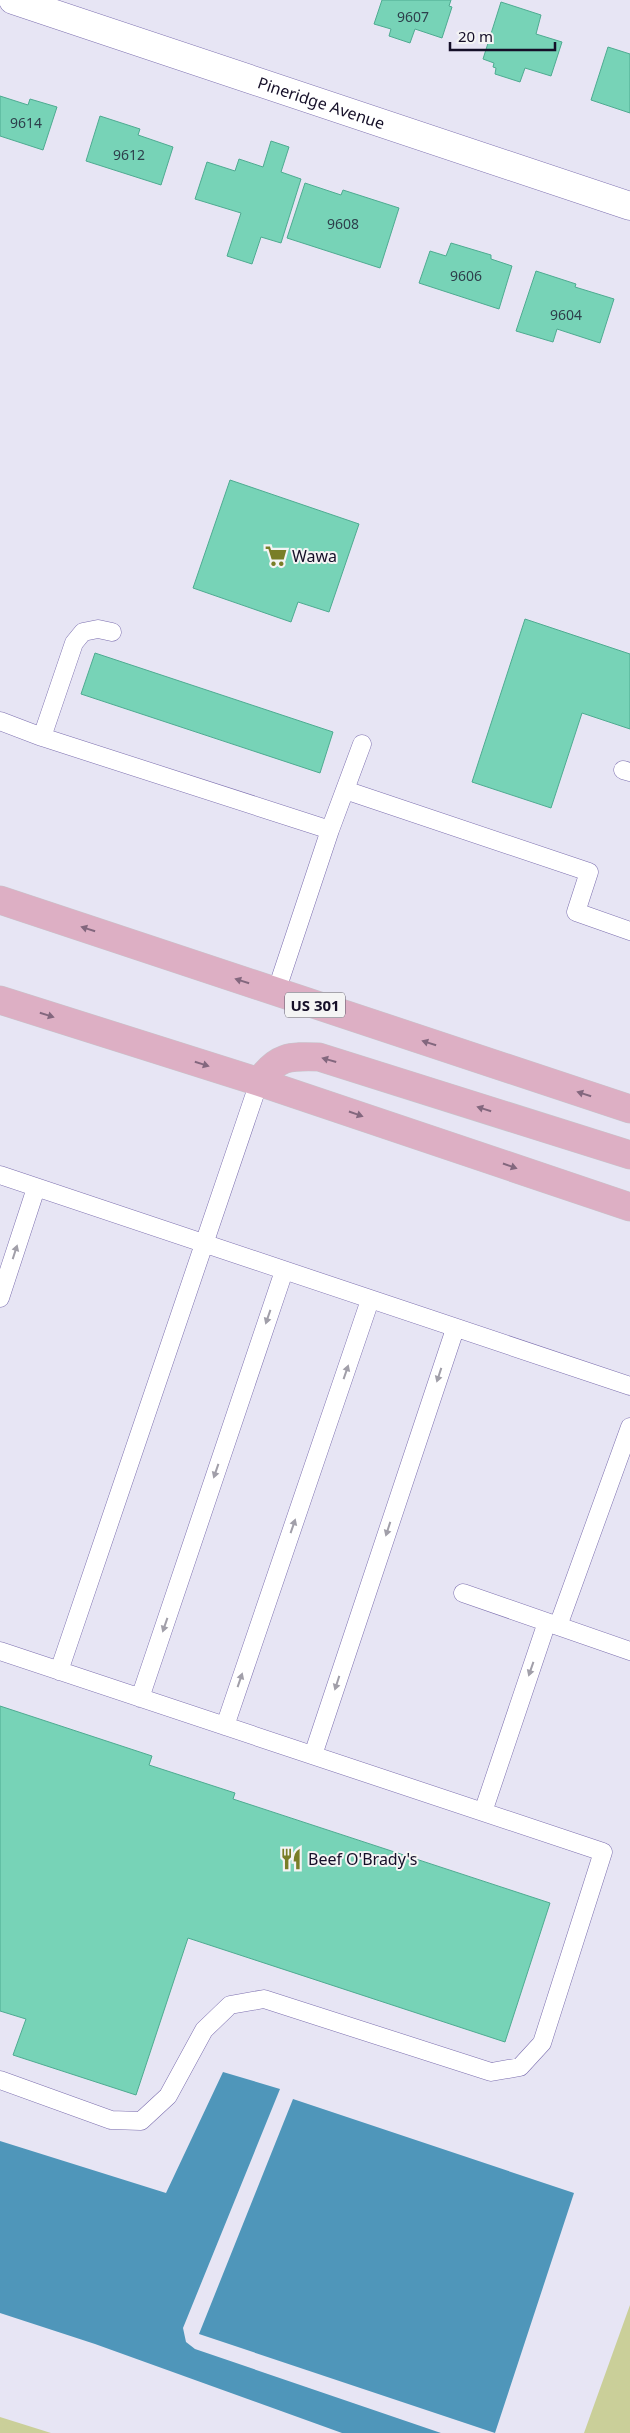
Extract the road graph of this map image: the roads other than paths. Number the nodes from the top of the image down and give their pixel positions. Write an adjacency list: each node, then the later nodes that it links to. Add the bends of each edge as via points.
1 (14, 0): 2 (street, Pineridge Avenue)
2 (630, 206)
3 (112, 632): 5 (lane, via 98,629 83,632 74,643)
4 (0, 721): 5 (lane)
5 (42, 737): 8 (lane)
6 (362, 744): 7 (lane)
7 (345, 790): 8 (lane); 10 (lane, via 589,872 576,912)
8 (330, 830): 11 (lane)
9 (0, 900): 11 (main road, US 301, one-way to 9)
10 (630, 931)
11 (276, 992): 14 (main road, US 301, one-way to 11)
12 (0, 1000): 13 (main road, one-way to 13)
13 (259, 1082): 15 (main road, one-way to 13, via 319,1057 281,1059 270,1066); 18 (main road, one-way to 18); 19 (lane)
14 (630, 1109)
15 (630, 1155)
16 (0, 1176): 17 (lane)
17 (36, 1188): 19 (lane); 21 (lane, one-way to 17)
18 (630, 1207)
19 (203, 1244): 20 (lane); 30 (lane)
20 (284, 1271): 22 (lane); 31 (lane, one-way to 31)
21 (0, 1298)
22 (370, 1300): 23 (lane); 32 (lane, one-way to 22)
23 (455, 1329): 24 (lane); 33 (lane, one-way to 33)
24 (630, 1386)
25 (630, 1427): 27 (lane)
26 (463, 1593): 27 (lane)
27 (552, 1624): 29 (lane); 34 (lane, one-way to 34)
28 (0, 1651): 30 (lane)
29 (630, 1651)
30 (59, 1671): 31 (lane)
31 (140, 1698): 32 (lane)
32 (225, 1726): 33 (lane)
33 (313, 1755): 34 (lane)
34 (483, 1812): 35 (lane, via 603,1852 542,2043 520,2067 491,2072 264,1999 230,2005 204,2030 168,2096 142,2122 111,2120)
35 (0, 2080)

